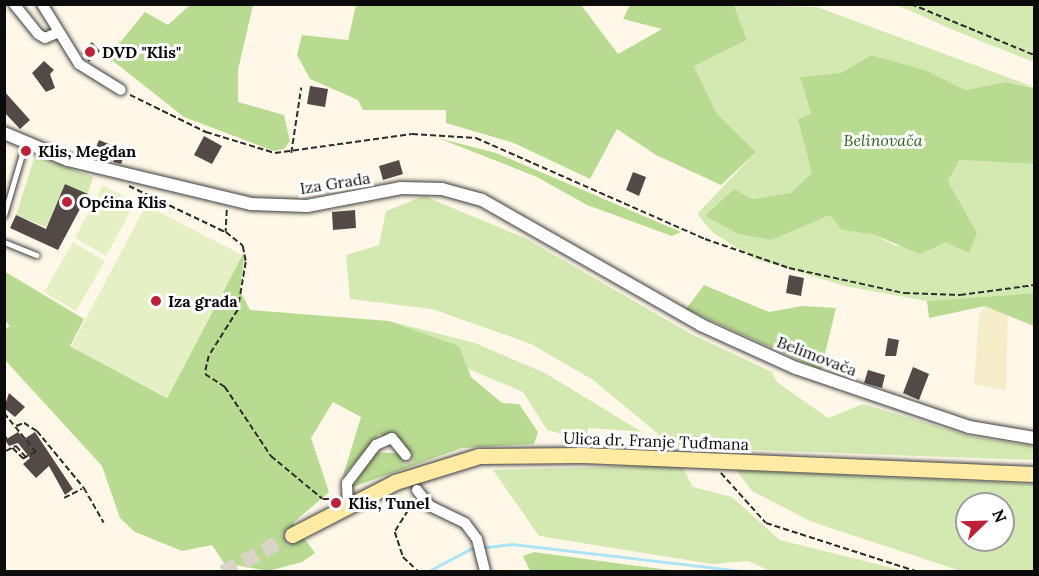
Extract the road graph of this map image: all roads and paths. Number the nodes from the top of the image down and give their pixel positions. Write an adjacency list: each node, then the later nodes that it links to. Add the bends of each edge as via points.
1 (14, 4): 5 (street, via 38,34 45,38)
2 (42, 4): 4 (street)
3 (911, 4): 6 (path)
4 (51, 10): 5 (street)
5 (59, 32): 8 (street, via 79,64)
6 (1035, 55)
7 (301, 88): 11 (path)
8 (121, 90): 11 (path, via 206,132 258,150)
9 (4, 133): 10 (street, Iza Grada)
10 (25, 144): 13 (street, Iza Grada, via 169,188); 14 (lane)
11 (291, 153): 19 (path, via 448,132 509,151 705,239 789,268 904,293 960,295)
12 (135, 190): 15 (path)
13 (228, 200): 15 (path); 18 (street, Iza Grada, via 307,206 401,188 442,189 482,200)
14 (4, 215)
15 (226, 232): 34 (path, via 243,246 246,262 238,310 209,356 205,374 225,387 256,438 296,478 323,499)
16 (4, 242): 17 (lane)
17 (36, 255)
18 (602, 268): 23 (street, Belimovača, via 701,325 796,368 969,428)
19 (1035, 285)
20 (4, 413): 21 (path)
21 (16, 426): 28 (path, via 36,452); 31 (path, via 24,423 37,431)
22 (4, 435): 24 (path)
23 (1035, 438)
24 (7, 439)
25 (12, 448): 28 (path)
26 (6, 451): 28 (path, via 16,446)
27 (406, 455): 34 (street, via 392,438 375,445 347,483)
28 (26, 458)
29 (707, 460): 30 (main road, Ulica dr. Franje Tuđmana); 34 (main road, Ulica dr. Franje Tuđmana, via 479,456 421,471); 39 (path, via 766,523)
30 (1035, 474)
31 (84, 488): 33 (path); 35 (path)
32 (419, 495): 37 (path, via 395,532 403,557); 38 (street, via 465,523 477,539)
33 (64, 498)
34 (347, 501): 36 (main road, Ulica dr. Franje Tuđmana)
35 (104, 523)
36 (292, 535)
37 (419, 572)
38 (485, 572)
39 (919, 572)

